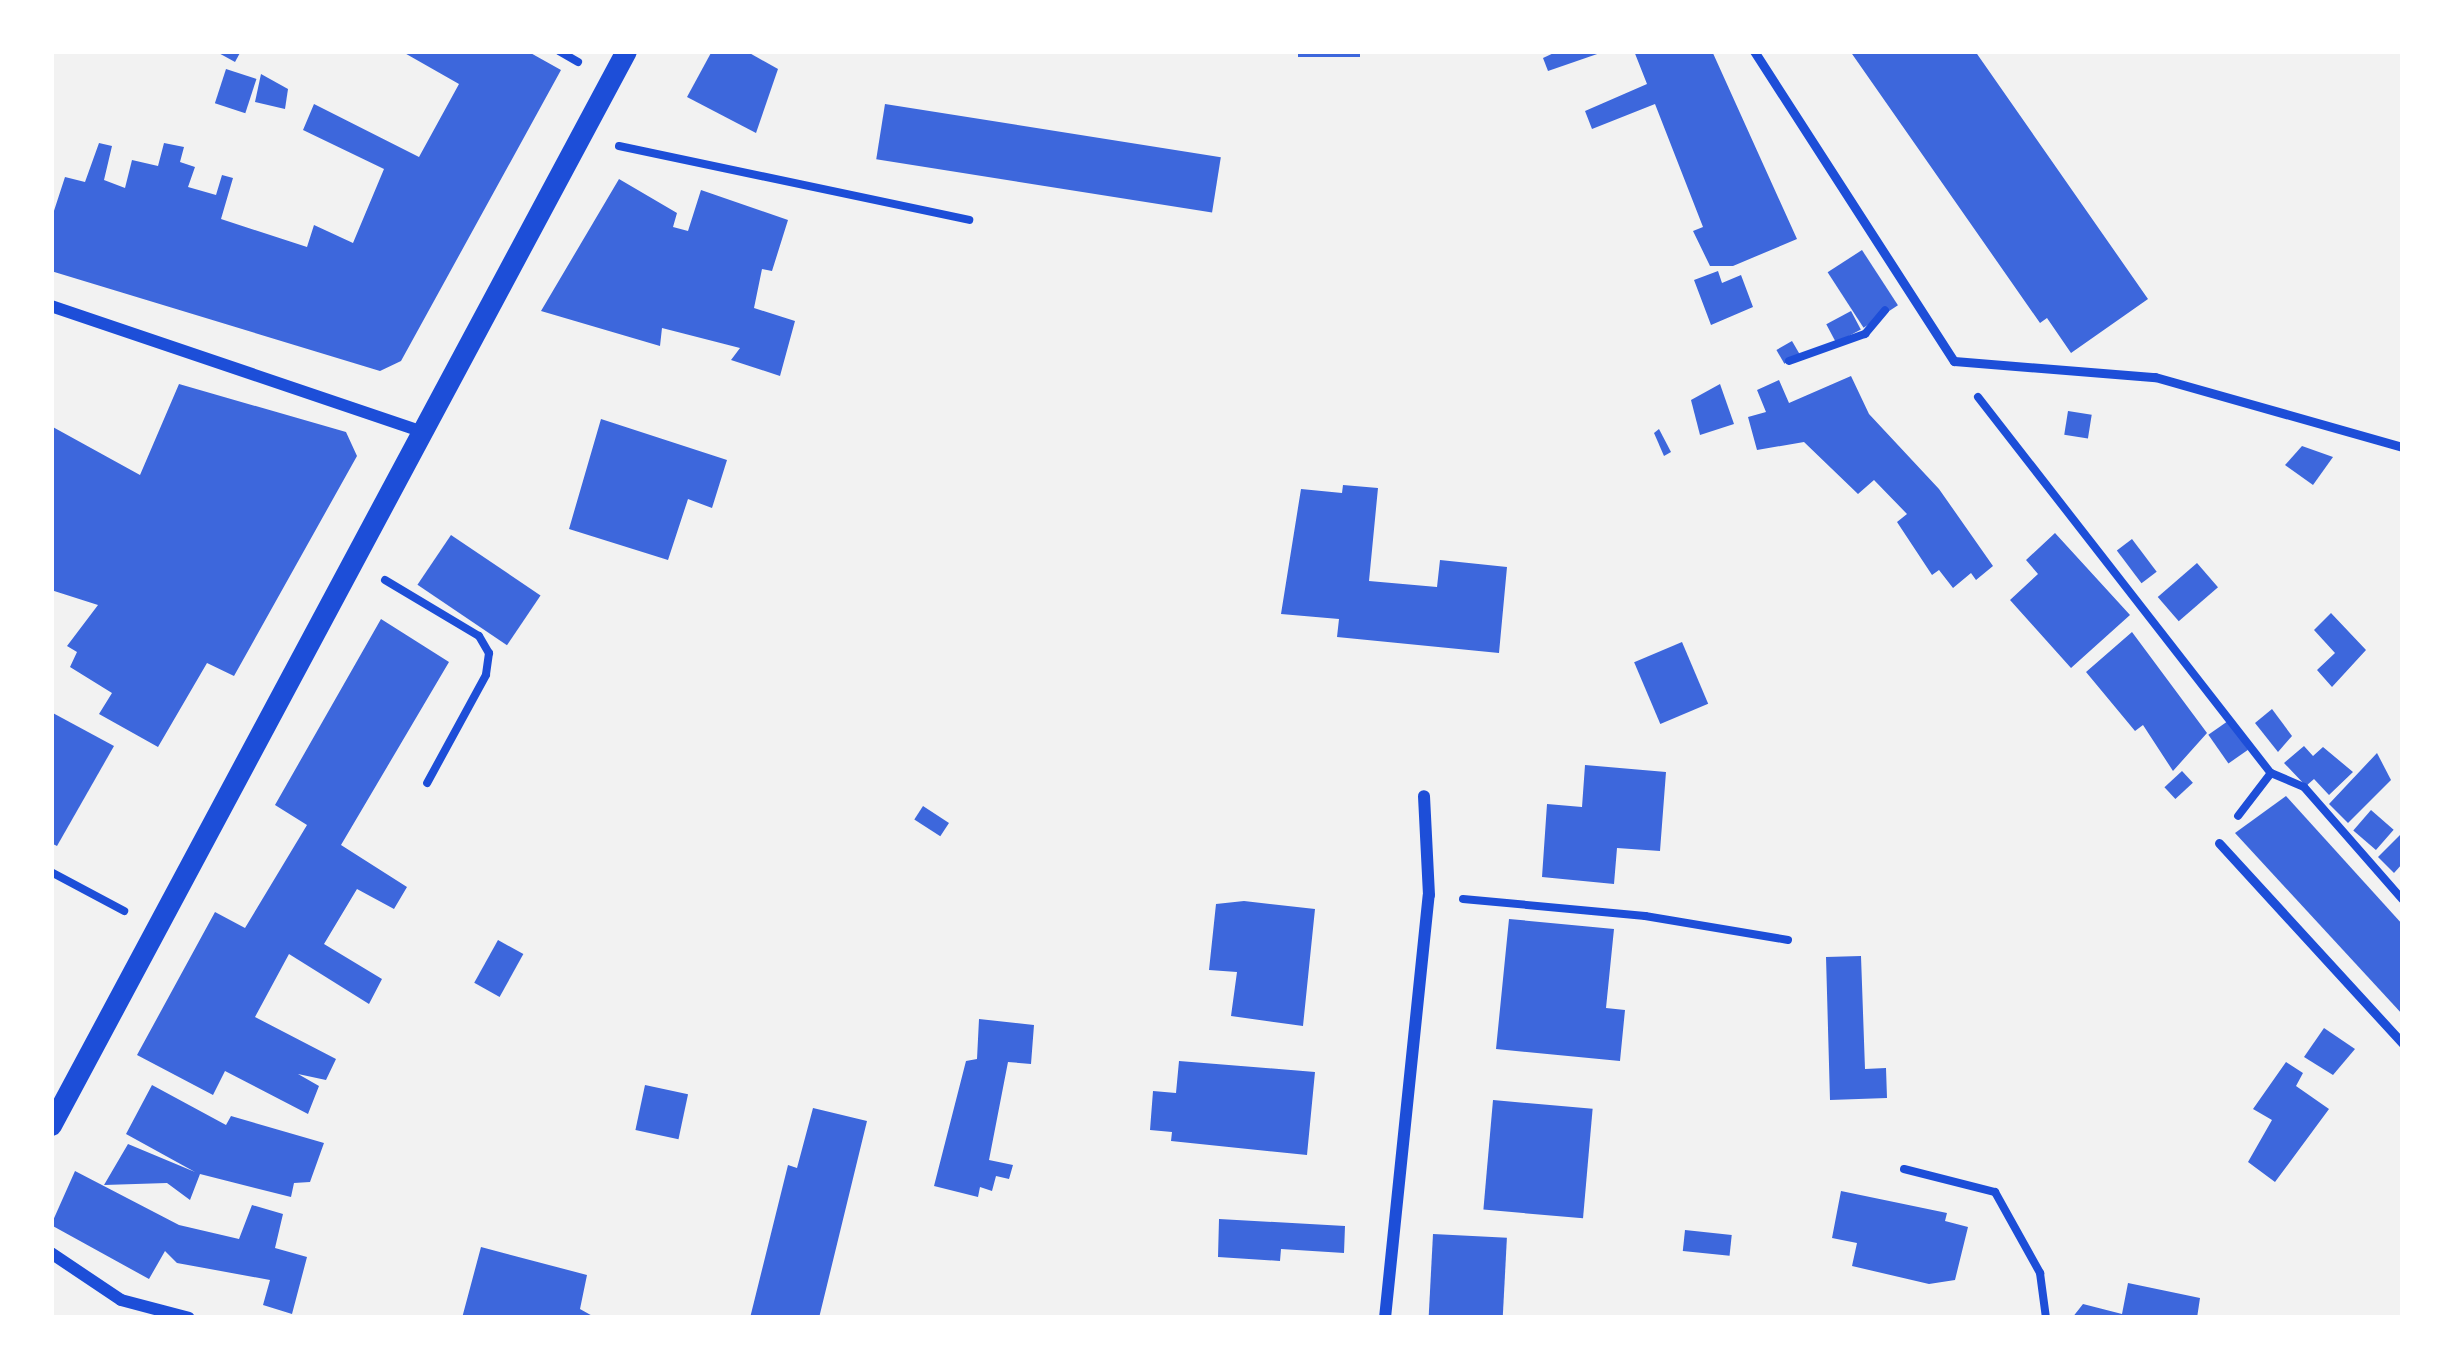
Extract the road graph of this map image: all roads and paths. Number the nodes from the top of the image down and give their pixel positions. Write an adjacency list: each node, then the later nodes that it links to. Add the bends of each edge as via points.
1 (626, 51): 3 (street)
2 (1754, 51): 5 (lane)
3 (584, 130): 4 (path, via 636,154); 9 (street)
4 (969, 220)
5 (1905, 287): 7 (lane); 8 (path, via 1864,334)
6 (51, 306): 9 (street)
7 (1954, 361): 10 (lane, via 2155,377); 12 (path)
8 (1789, 362)
9 (425, 433): 11 (street)
10 (2403, 447)
11 (356, 564): 13 (path, via 467,628 489,653 486,675); 19 (street)
12 (2271, 773): 15 (path); 18 (path, via 2304,788)
13 (428, 783)
14 (1424, 796): 17 (street)
15 (2218, 843): 21 (lane)
16 (51, 872): 19 (path)
17 (1429, 896): 20 (path, via 1645,916); 26 (street)
18 (2402, 899)
19 (160, 930): 22 (street)
20 (1788, 940)
21 (2403, 1044)
22 (51, 1125)
23 (1904, 1169): 27 (path, via 1995,1192 2040,1273)
24 (51, 1253): 25 (street, via 121,1300)
25 (189, 1318)
26 (1385, 1318)
27 (2046, 1318)

